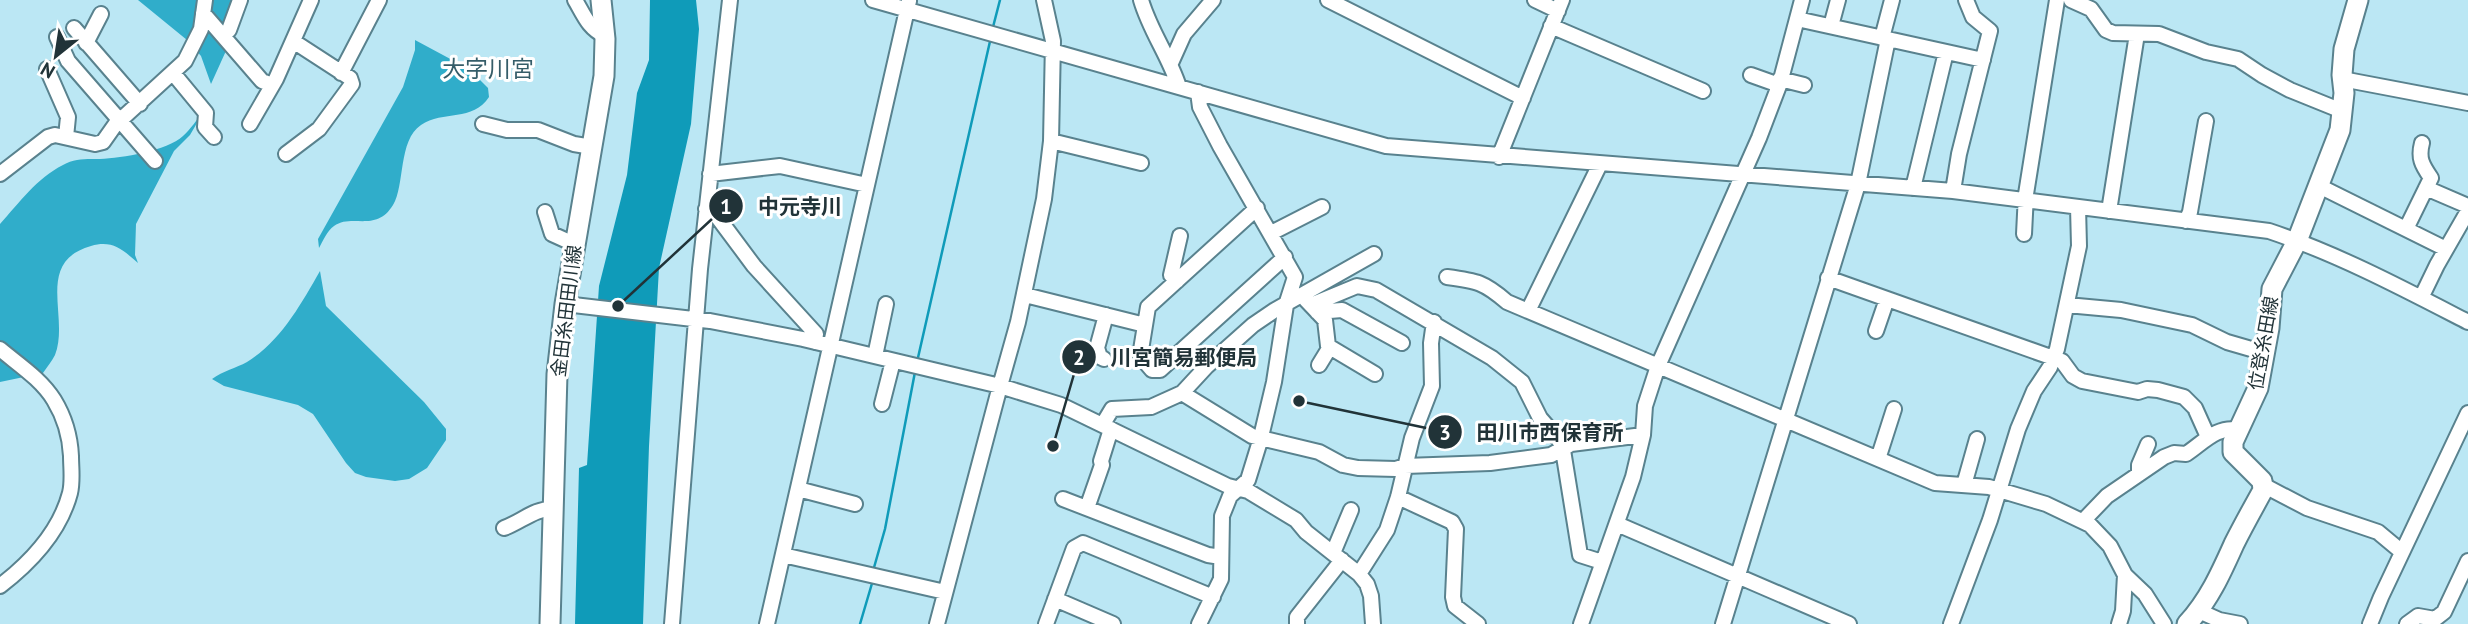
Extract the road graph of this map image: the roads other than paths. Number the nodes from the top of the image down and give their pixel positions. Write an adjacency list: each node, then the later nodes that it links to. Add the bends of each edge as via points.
1 (240, 0): 29 (street)
2 (311, 0): 33 (street)
3 (379, 0): 41 (street)
4 (575, 0): 30 (street, via 594,31)
5 (601, 0): 30 (main road, 金田糸田田川線)
6 (730, 0): 69 (street)
7 (873, 0): 20 (street)
8 (1044, 0): 35 (street)
9 (1141, 0): 38 (street, via 1150,28)
10 (1213, 0): 38 (street, via 1184,34)
11 (1328, 0): 50 (street)
12 (1535, 0): 21 (street)
13 (1802, 0): 24 (street)
14 (1838, 0): 26 (street)
15 (1892, 0): 32 (street)
16 (1966, 0): 37 (street, via 1973,17 1990,32)
17 (2057, 0): 78 (street)
18 (2071, 0): 28 (street, via 2091,9 2106,30)
19 (2358, 0): 43 (main road, 位登糸田線, via 2344,49)
20 (908, 5): 35 (street); 73 (street)
21 (1560, 5): 25 (street)
22 (204, 6): 29 (street); 40 (street, via 196,43)
23 (102, 14): 34 (street)
24 (1797, 19): 26 (street); 44 (street)
25 (1551, 26): 48 (street); 50 (street)
26 (1830, 26): 32 (street)
27 (74, 27): 34 (street)
28 (2137, 34): 53 (street, via 2159,34 2238,59 2290,90); 84 (street)
29 (223, 36): 45 (street, via 262,81)
30 (605, 36): 62 (main road, 金田糸田田川線, via 604,76)
31 (57, 37): 55 (street, via 68,61)
32 (1885, 38): 36 (street); 72 (street)
33 (293, 41): 41 (street); 45 (street)
34 (86, 43): 52 (street)
35 (1053, 51): 47 (street); 60 (street)
36 (1946, 52): 37 (street); 75 (street)
37 (1983, 60): 77 (street)
38 (1171, 63): 47 (street)
39 (47, 69): 58 (street, via 68,117)
40 (173, 72): 52 (street); 59 (street, via 206,113 205,127)
41 (341, 73): 63 (street, via 352,84 320,129)
42 (1751, 75): 44 (street)
43 (2342, 79): 51 (street); 53 (main road, 位登糸田線)
44 (1780, 82): 46 (street); 70 (street)
45 (272, 85): 56 (street)
46 (1804, 85)
47 (1179, 87): 49 (street)
48 (1703, 91)
49 (1198, 92): 64 (street, via 1368,143); 81 (street, via 1200,107)
50 (1523, 98): 64 (street)
51 (2468, 103)
52 (140, 104): 55 (street)
53 (2342, 111): 74 (main road, 位登糸田線, via 2340,130)
54 (2206, 121): 86 (street)
55 (119, 122): 58 (street, via 96,144); 65 (street)
56 (250, 124)
57 (483, 124): 62 (street, via 538,130)
58 (66, 137): 68 (street, via 48,137)
59 (214, 137)
60 (1051, 141): 66 (street); 99 (street)
61 (2422, 143): 76 (street, via 2420,162 2431,178)
62 (592, 147): 92 (main road, 金田糸田田川線)
63 (286, 154)
64 (1499, 157): 67 (street)
65 (155, 161)
66 (1141, 163)
67 (1600, 164): 70 (street); 107 (street)
68 (0, 174)
69 (710, 174): 73 (street, via 779,166); 83 (street)
70 (1743, 174): 72 (street); 125 (street)
71 (2203, 179): 86 (street)
72 (1858, 184): 75 (street); 97 (street)
73 (867, 185): 116 (street)
74 (2319, 186): 87 (street); 91 (main road, 位登糸田線)
75 (1913, 188): 77 (street)
76 (2426, 188): 82 (street); 87 (street)
77 (1953, 191): 78 (street)
78 (2026, 200): 80 (street); 89 (street)
79 (1322, 207): 88 (street)
80 (2078, 207): 84 (street); 104 (street, via 2079,246)
81 (1257, 208): 88 (street); 98 (street)
82 (2468, 208): 93 (street)
83 (706, 209): 109 (street); 114 (street, via 713,211 754,266 816,334)
84 (2109, 211): 86 (street)
85 (545, 212): 92 (street, via 552,234)
86 (2192, 222): 91 (street, via 2269,231)
87 (2406, 229): 93 (street)
88 (1271, 233): 95 (street)
89 (2024, 234)
90 (1180, 236): 98 (street, via 1171,275)
91 (2297, 240): 100 (street); 119 (main road, 位登糸田線, via 2272,289)
92 (574, 244): 106 (main road, 金田糸田田川線)
93 (2446, 249): 100 (street)
94 (1374, 254): 103 (street)
95 (1285, 257): 105 (street, via 1296,277); 112 (street, via 1160,370 1153,370 1140,356)
96 (1447, 277): 107 (street, via 1489,286 1507,302)
97 (1828, 278): 101 (street); 132 (street)
98 (1177, 281): 112 (street, via 1148,307)
99 (1025, 295): 108 (street); 127 (street)
100 (2421, 298): 110 (street)
101 (1887, 299): 113 (street); 121 (street)
102 (886, 304): 120 (street)
103 (1310, 304): 105 (street); 111 (street, via 1357,286 1367,287); 115 (street, via 1342,310); 117 (street, via 1325,320)
104 (2067, 304): 119 (street, via 2174,320); 121 (street)
105 (1286, 305): 128 (street, via 1253,326); 137 (street)
106 (572, 306): 109 (street); 153 (main road, 金田糸田田川線, via 557,374)
107 (1528, 311): 125 (street)
108 (1106, 315): 112 (street); 122 (street, via 1097,348)
109 (693, 320): 114 (street); 173 (street)
110 (2468, 321)
111 (1433, 322): 140 (street, via 1522,382); 142 (street, via 1432,386)
112 (1145, 325)
113 (1876, 331)
114 (815, 342): 116 (street)
115 (1402, 343)
116 (830, 346): 120 (street); 146 (street)
117 (1330, 347): 124 (street); 126 (street)
118 (0, 349): 167 (street, via 40,381 54,400 69,432 72,474 61,517 41,546)
119 (2265, 353): 134 (main road, 位登糸田線, via 2259,388)
120 (874, 356): 123 (street)
121 (2053, 358): 136 (street, via 2082,381 2184,397 2195,408); 148 (street, via 2018,429)
122 (1104, 359)
123 (893, 361): 127 (street); 129 (street)
124 (1319, 365)
125 (1658, 366): 132 (street); 135 (street, via 1645,406)
126 (1375, 374)
127 (1000, 386): 133 (street, via 1061,405); 168 (street)
128 (1182, 393): 133 (street, via 1151,407 1112,409); 137 (street)
129 (881, 404)
130 (1894, 409): 141 (street)
131 (2468, 413): 158 (street)
132 (1786, 420): 141 (street); 166 (street)
133 (1107, 427): 147 (street); 152 (street, via 1102,466)
134 (2239, 429): 136 (street, via 2228,427); 145 (main road, 位登糸田線, via 2233,452)
135 (1643, 435): 140 (street, via 1571,444); 156 (street)
136 (2208, 437): 143 (street, via 2186,454 2164,457)
137 (1260, 438): 142 (street, via 1319,452 1358,468); 147 (street, via 1248,480)
138 (1977, 439): 144 (street)
139 (2148, 444): 143 (street)
140 (1563, 450): 142 (street, via 1490,463); 163 (street, via 1580,555)
141 (1878, 459): 144 (street, via 1935,483)
142 (1405, 466): 149 (street)
143 (2139, 474): 155 (street)
144 (1964, 485): 148 (street)
145 (2263, 485): 158 (street, via 2307,508 2378,532); 171 (main road, via 2221,576)
146 (798, 489): 151 (street); 159 (street)
147 (1237, 489): 160 (street, via 1296,520); 161 (street, via 1222,516)
148 (1998, 490): 155 (street); 185 (street)
149 (1398, 497): 164 (street, via 1387,530); 181 (street, via 1452,522 1456,529 1455,606)
150 (1063, 499): 152 (street)
151 (854, 506)
152 (1087, 508): 161 (street)
153 (553, 509): 157 (street, via 542,509); 172 (main road, 金田糸田田川線)
154 (1351, 510): 160 (street)
155 (2082, 521): 165 (street, via 2110,546)
156 (1617, 524): 163 (street); 166 (street)
157 (504, 528)
158 (2402, 551): 189 (street)
159 (783, 555): 168 (street); 174 (street)
160 (1338, 556): 164 (street); 179 (street, via 1297,617)
161 (1221, 557): 169 (street, via 1221,579)
162 (2468, 561): 190 (street, via 2444,612 2435,619 2418,616)
163 (1602, 562): 182 (street)
164 (1359, 574): 180 (street, via 1371,596)
165 (2125, 575): 186 (street); 187 (street, via 2145,594)
166 (1738, 576): 183 (street); 184 (street)
167 (0, 586)
168 (945, 592): 175 (street)
169 (1213, 597): 170 (street, via 1083,543 1074,548); 178 (street)
170 (1055, 599): 176 (street); 177 (street)
171 (2193, 617): 188 (street)
172 (550, 624)
173 (672, 624)
174 (767, 624)
175 (937, 624)
176 (1046, 624)
177 (1113, 624)
178 (1199, 624)
179 (1297, 624)
180 (1373, 624)
181 (1478, 624)
182 (1581, 624)
183 (1723, 624)
184 (1849, 624)
185 (1951, 624)
186 (2119, 624)
187 (2164, 624)
188 (2238, 624)
189 (2370, 624)
190 (2407, 624)

